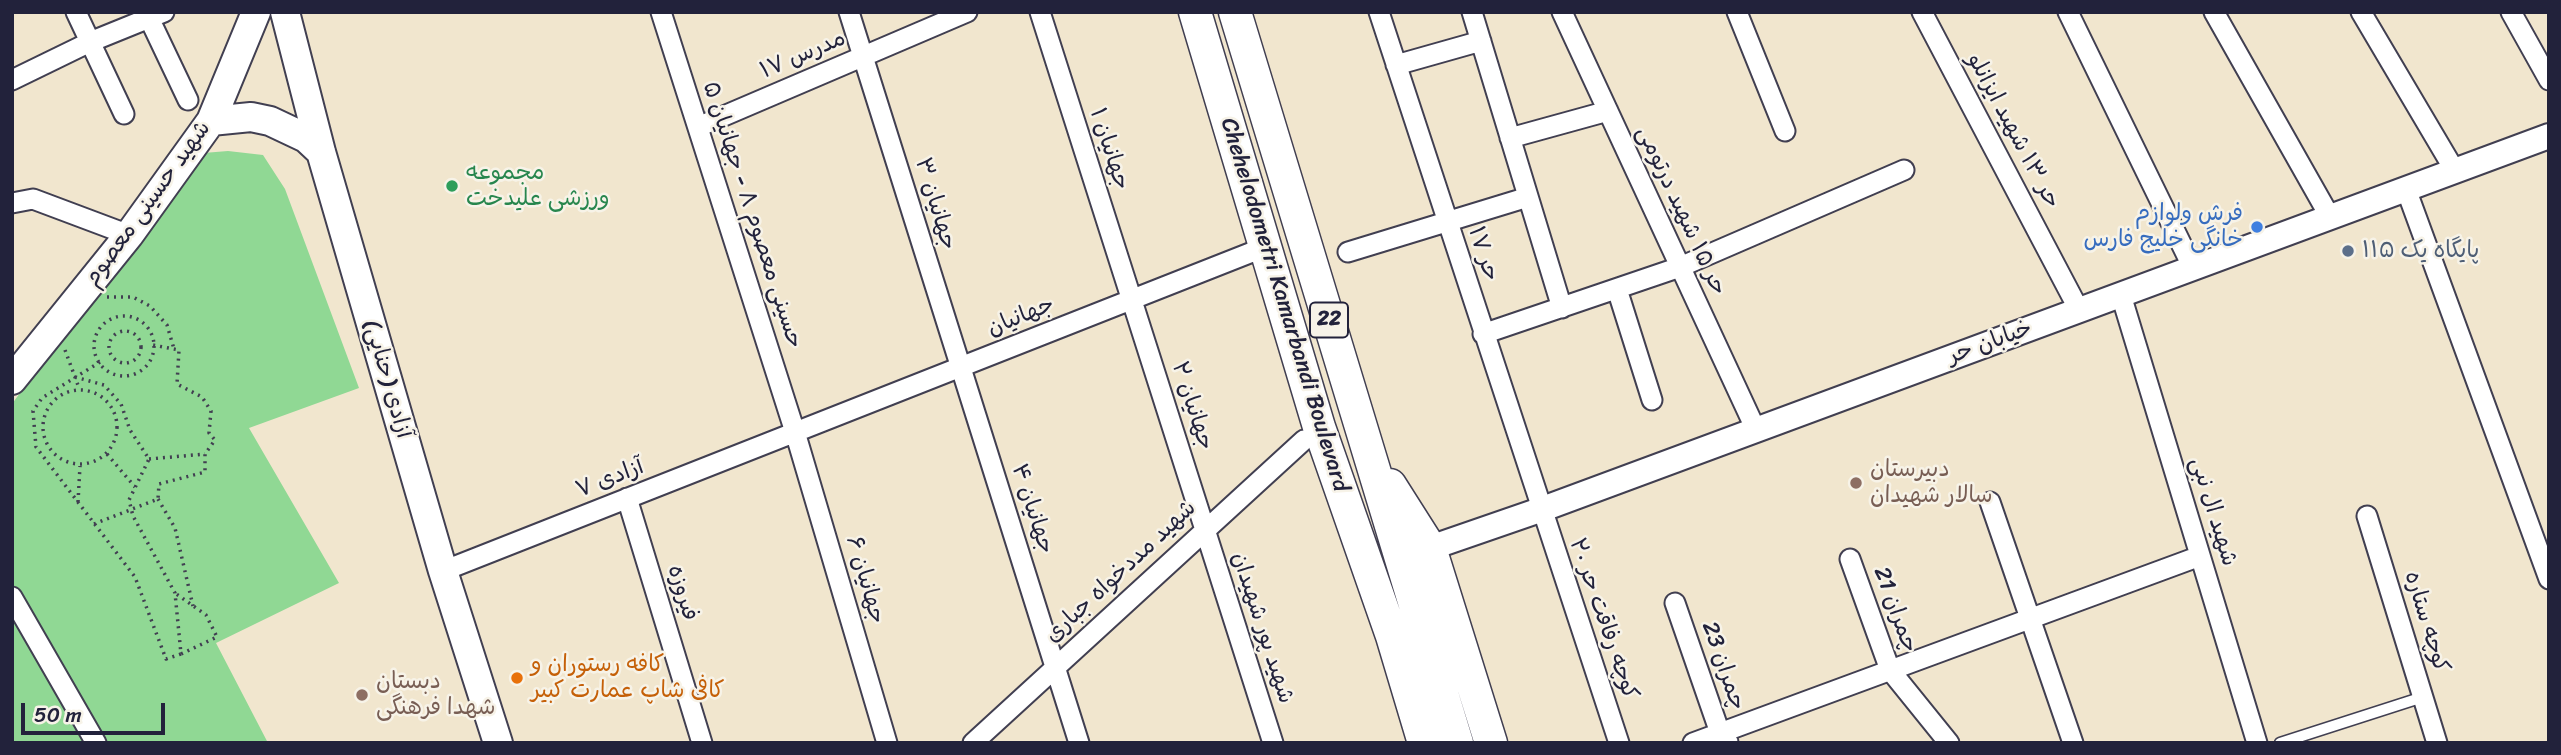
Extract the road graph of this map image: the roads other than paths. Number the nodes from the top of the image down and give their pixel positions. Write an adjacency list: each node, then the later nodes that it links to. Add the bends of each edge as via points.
1 (76, 12): 21 (street)
2 (256, 12): 29 (main road, شهید حسینی معصوم)
3 (285, 12): 34 (main road, آزادی (حنایی))
4 (661, 12): 30 (street, حسینی معصوم ۸ - جهانیان ۵)
5 (849, 12): 22 (street, جهانیان ۳)
6 (967, 12): 22 (street, مدرس ۱۷)
7 (1040, 12): 49 (street, جهانیان ۱)
8 (1195, 12): 43 (main road, Chehelodometri Kamarbandi Boulevard)
9 (1235, 12): 59 (main road, 22)
10 (1379, 12): 23 (street, حر ۱۷)
11 (1472, 12): 20 (street)
12 (1737, 12): 31 (street)
13 (1922, 12): 51 (street, حر ۱۳ شهید ایزانلو)
14 (2068, 12): 46 (street)
15 (2214, 12): 40 (street)
16 (2361, 12): 36 (street)
17 (2511, 12): 25 (street)
18 (157, 15): 21 (street); 26 (street)
19 (1570, 15): 27 (street, حر ۱۵ شهید درتومی)
20 (1480, 41): 23 (street); 33 (street)
21 (90, 42): 24 (street); 28 (street)
22 (863, 56): 30 (street, مدرس ۱۷); 53 (street, جهانیان ۳)
23 (1396, 65): 41 (street, حر ۱۷)
24 (12, 80)
25 (2549, 80)
26 (188, 100)
27 (1608, 111): 33 (street); 45 (street, حر ۱۵ شهید درتومی)
28 (124, 114)
29 (211, 121): 34 (main road, via 251,117 270,121 306,138); 42 (main road, شهید حسینی معصوم)
30 (698, 127): 57 (street, حسینی معصوم ۸ - جهانیان ۵)
31 (1785, 131)
32 (2549, 136): 36 (street, خیابان حر)
33 (1510, 138): 38 (street)
34 (321, 152): 69 (main road, آزادی (حنایی))
35 (1904, 170): 45 (street)
36 (2455, 171): 37 (street, خیابان حر)
37 (2406, 189): 40 (street, خیابان حر); 70 (street)
38 (1528, 197): 41 (street); 50 (street)
39 (12, 203): 42 (street, via 33,199)
40 (2330, 217): 46 (street, خیابان حر)
41 (1447, 224): 44 (street); 52 (street, حر ۱۷)
42 (130, 235): 54 (main road, شهید حسینی معصوم)
43 (1265, 247): 49 (street, جهانیان); 64 (main road, Chehelodometri Kamarbandi Boulevard)
44 (1348, 252)
45 (1680, 267): 47 (street); 56 (street, حر ۱۵ شهید درتومی)
46 (2193, 268): 48 (street, خیابان حر)
47 (1617, 289): 50 (street); 55 (street)
48 (2121, 295): 51 (street, خیابان حر); 67 (street, شهید ال نبی)
49 (1132, 300): 53 (street, جهانیان); 65 (street, جهانیان ۲)
50 (1562, 308): 52 (street)
51 (2079, 310): 56 (street, خیابان حر)
52 (1483, 334): 62 (street, حر ۱۷)
53 (960, 367): 57 (street, جهانیان); 74 (street, جهانیان ۴)
54 (12, 380)
55 (1652, 400)
56 (1756, 430): 62 (street, خیابان حر)
57 (796, 432): 60 (street, آزادی ۷); 81 (street, جهانیان ۶)
58 (1304, 440): 65 (street, شهید مددخواه جباری)
59 (1368, 448): 66 (main road); 87 (main road, 22)
60 (627, 498): 69 (street, آزادی ۷); 80 (street, فیروزه)
61 (1990, 502): 73 (street)
62 (1540, 510): 66 (street, خیابان حر); 89 (street, کوچه رفاقت حر ۲۰)
63 (2367, 516): 76 (street, کوچه ستاره)
64 (1351, 523): 85 (main road, via 1373,642); 86 (main road, Chehelodometri Kamarbandi Boulevard)
65 (1205, 528): 74 (street, شهید مددخواه جباری); 84 (street, شهید پور شهیدان)
66 (1430, 548): 88 (main road)
67 (2200, 556): 73 (street); 93 (street, شهید ال نبی)
68 (1850, 559): 75 (street, چمران 21)
69 (443, 571): 79 (main road, آزادی (حنایی))
70 (2549, 579)
71 (12, 597): 78 (street)
72 (1675, 603): 77 (street, چمران 23)
73 (2031, 618): 75 (street); 92 (street)
74 (1057, 665): 82 (street, شهید مددخواه جباری); 83 (street, جهانیان ۴)
75 (1890, 670): 77 (street); 91 (street, چمران 21)
76 (2423, 697): 94 (lane); 95 (street, کوچه ستاره)
77 (1725, 738): 90 (street)
78 (96, 743)
79 (498, 743)
80 (702, 743)
81 (887, 743)
82 (973, 743)
83 (1079, 743)
84 (1273, 743)
85 (1404, 743)
86 (1424, 743)
87 (1457, 743)
88 (1491, 743)
89 (1619, 743)
90 (1693, 743)
91 (1949, 743)
92 (2073, 743)
93 (2257, 743)
94 (2280, 743)
95 (2437, 743)

